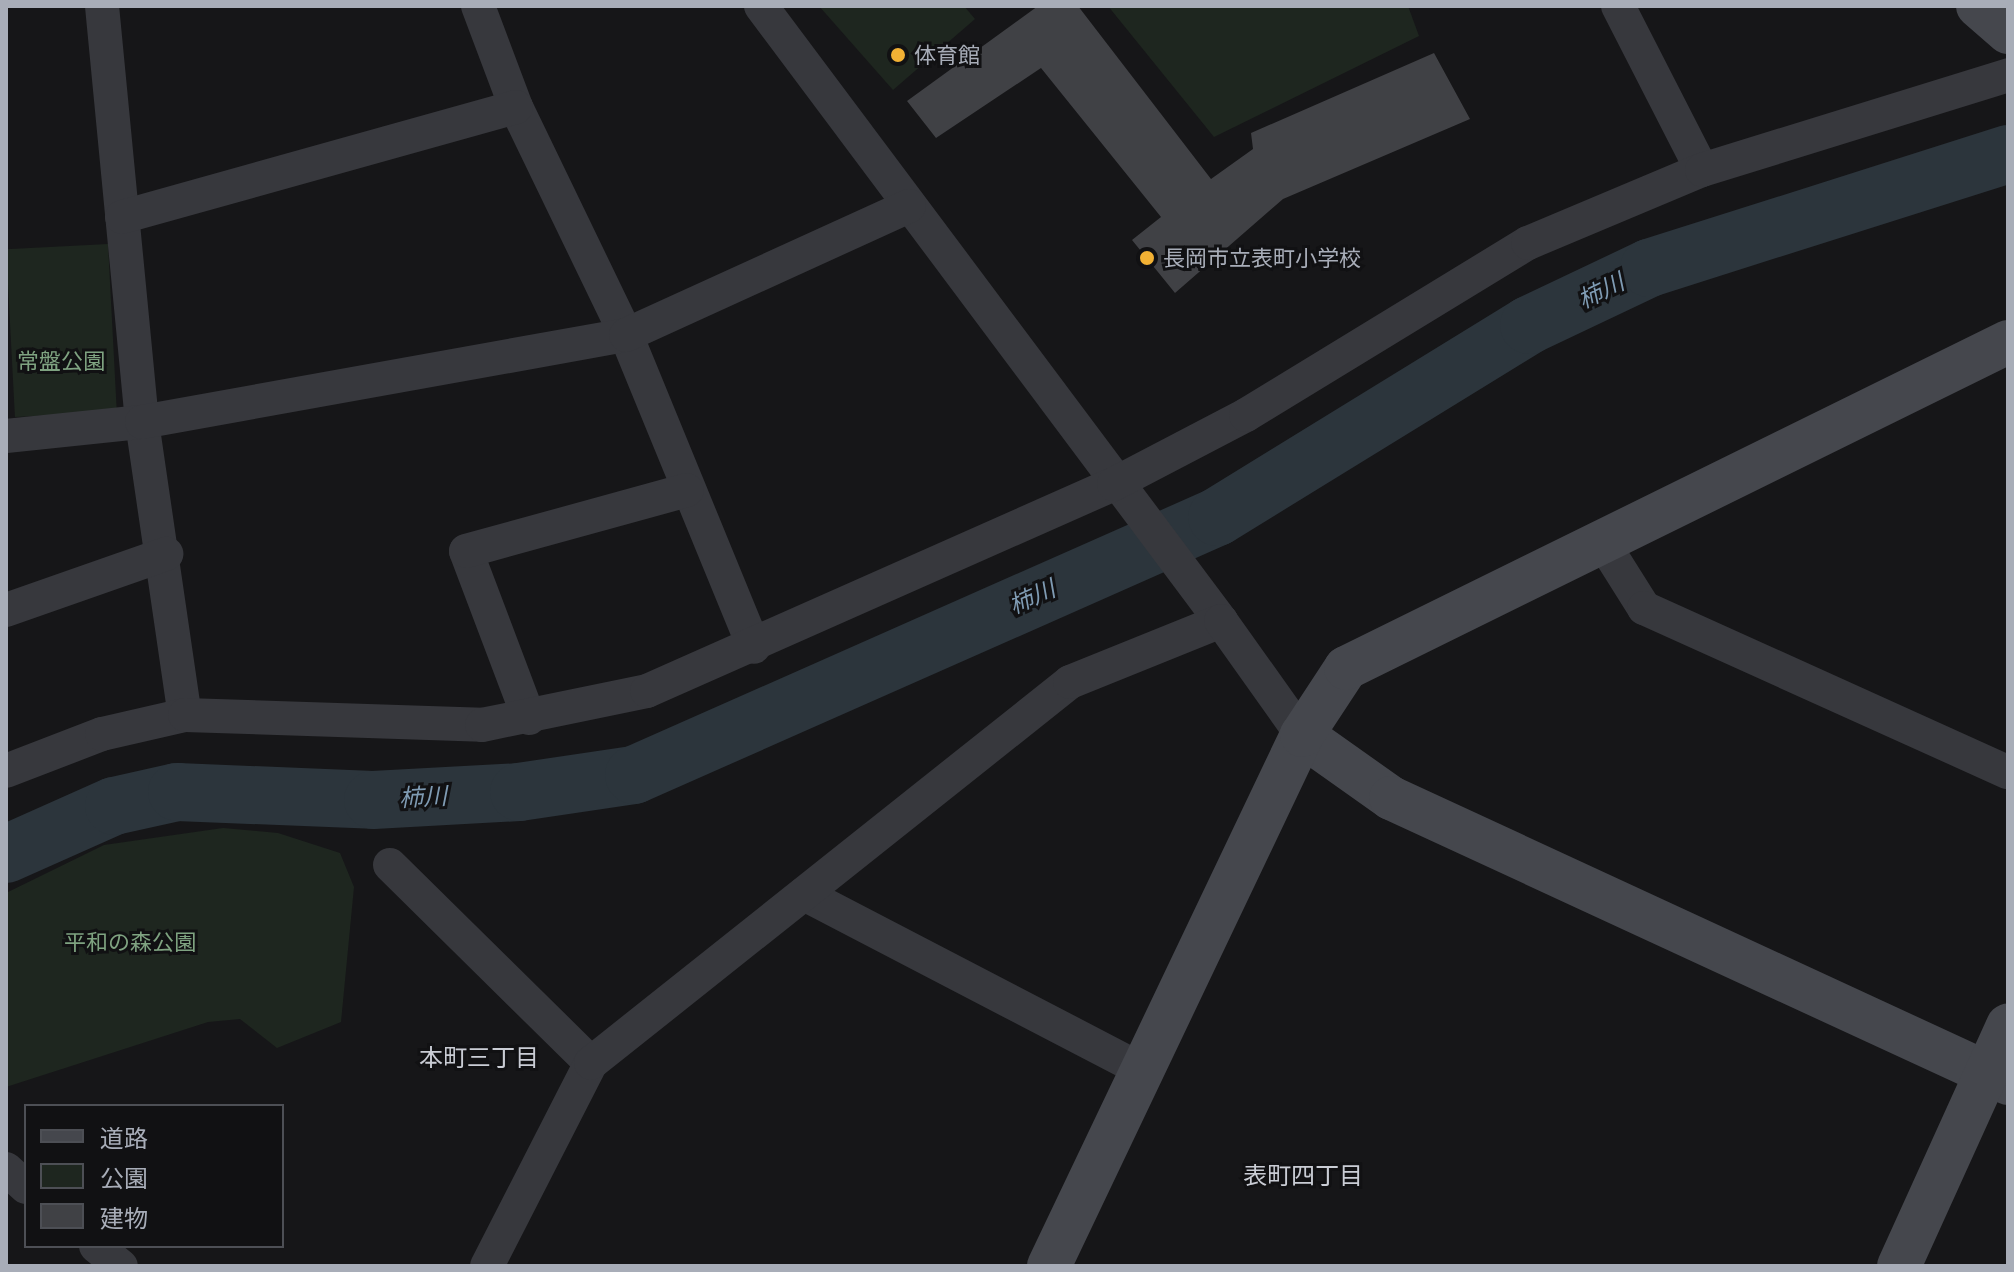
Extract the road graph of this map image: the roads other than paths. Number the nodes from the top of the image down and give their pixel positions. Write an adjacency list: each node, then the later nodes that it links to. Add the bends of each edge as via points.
1 (102, 6): 11 (street)
2 (478, 6): 8 (street)
3 (761, 6): 10 (street)
4 (1618, 6): 9 (street)
5 (1978, 6): 6 (street)
6 (2008, 32)
7 (2008, 75): 9 (street)
8 (516, 107): 11 (street); 12 (street)
9 (1702, 170): 16 (street, via 1466,275 1246,415)
10 (909, 206): 12 (street); 16 (street)
11 (122, 217): 14 (street)
12 (626, 335): 14 (street); 17 (street)
13 (2008, 342): 18 (street)
14 (142, 422): 15 (street); 19 (street)
15 (6, 436)
16 (1114, 484): 21 (street); 22 (street)
17 (687, 490): 22 (street); 24 (street, via 466,551)
18 (1600, 538): 25 (street, via 1346,668); 27 (street, via 1644,608)
19 (166, 554): 20 (street); 23 (street)
20 (6, 610)
21 (1221, 621): 25 (street); 29 (street, via 1070,682)
22 (754, 647): 24 (street, via 647,691)
23 (185, 715): 24 (street, via 482,725); 26 (street, via 102,734)
24 (529, 718)
25 (1302, 735): 32 (street); 33 (street, via 1391,798)
26 (6, 771)
27 (2008, 772)
28 (390, 865): 31 (street)
29 (804, 894): 31 (street); 32 (street)
30 (2008, 1026): 33 (street)
31 (591, 1063): 38 (street)
32 (1146, 1072): 39 (street)
33 (1998, 1078): 40 (street)
34 (6, 1169): 35 (street)
35 (24, 1185)
36 (98, 1248): 37 (street)
37 (121, 1266)
38 (487, 1266)
39 (1049, 1266)
40 (1899, 1266)

